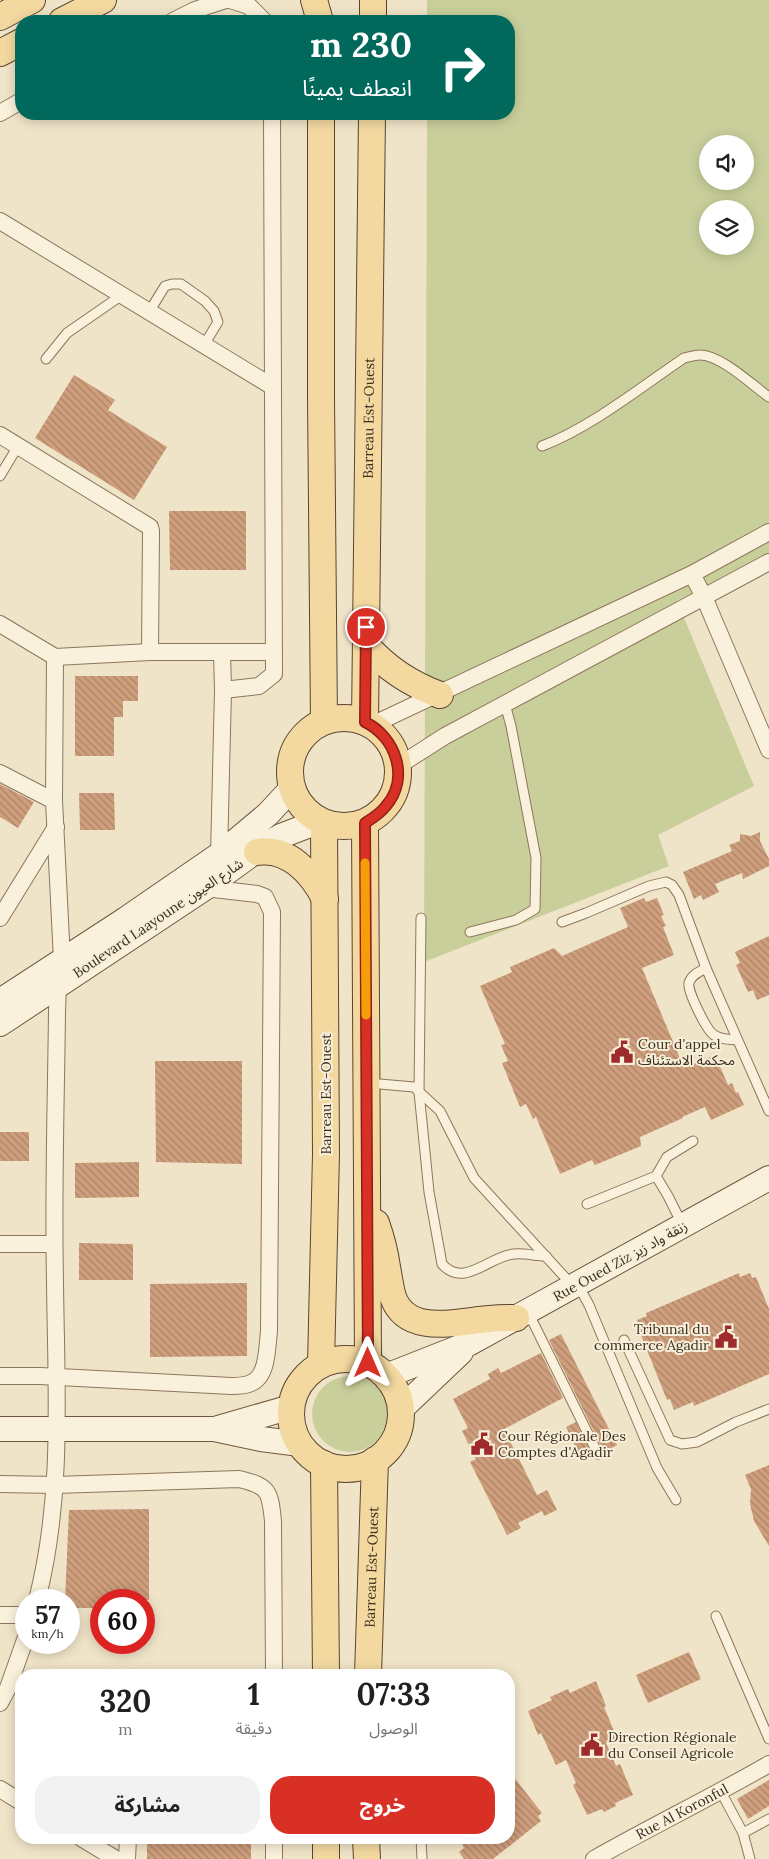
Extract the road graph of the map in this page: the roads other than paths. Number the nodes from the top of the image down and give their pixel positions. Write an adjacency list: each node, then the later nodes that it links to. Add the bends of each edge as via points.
1 (32, 0): 14 (main road)
2 (103, 0): 8 (main road)
3 (226, 0): 9 (street)
4 (230, 0): 10 (street, via 250,6)
5 (314, 0): 11 (main road)
6 (321, 0): 12 (main road)
7 (373, 0): 13 (main road)
8 (74, 15)
9 (185, 15)
10 (258, 15)
11 (318, 15)
12 (320, 15)
13 (373, 15)
14 (0, 17)
15 (15, 45): 16 (main road)
16 (0, 53)
17 (15, 104): 18 (street)
18 (0, 113)
19 (272, 120): 27 (street)
20 (321, 120): 46 (main road)
21 (372, 120): 38 (main road, Barreau Est-Ouest)
22 (0, 221): 23 (street)
23 (122, 295): 24 (street); 26 (lane, via 66,333)
24 (149, 312): 25 (street); 25 (lane, via 165,286 181,284 214,310 218,322)
25 (204, 346): 27 (street)
26 (46, 359)
27 (273, 387): 41 (street)
28 (769, 397): 31 (lane, via 710,357 684,358 561,439)
29 (0, 435): 30 (street)
30 (18, 446): 32 (lane); 39 (street, via 150,527)
31 (542, 446)
32 (0, 476)
33 (769, 532): 35 (street)
34 (769, 562): 36 (street)
35 (692, 574): 36 (street); 44 (street)
36 (704, 597): 45 (street); 48 (street)
37 (0, 624): 42 (street)
38 (366, 645): 44 (main road, via 399,675); 47 (main road, Barreau Est-Ouest)
39 (150, 652): 40 (street); 42 (street)
40 (222, 652): 41 (street); 43 (street)
41 (273, 652): 43 (street, via 274,674 263,685)
42 (56, 657): 52 (street)
43 (223, 690): 57 (street)
44 (440, 695): 47 (street)
45 (504, 704): 49 (street); 63 (lane, via 536,858 534,909 516,920)
46 (324, 721): 47 (main road, via 345,717); 51 (main road, via 299,741 289,772)
47 (369, 724): 49 (main road, via 385,736 394,750)
48 (769, 750)
49 (398, 766): 54 (main road, via 394,794 382,810)
50 (0, 772): 52 (street)
51 (292, 788): 53 (main road, via 307,813); 57 (street, Boulevard Laayoune شارع العيون, via 268,814)
52 (54, 802): 55 (street)
53 (322, 822): 54 (main road, via 338,827); 56 (street, Boulevard Laayoune شارع العيون, via 281,836); 59 (main road, Barreau Est-Ouest)
54 (365, 823): 70 (main road)
55 (56, 827): 60 (street); 64 (street)
56 (257, 852): 58 (street, Boulevard Laayoune شارع العيون); 59 (main road, via 266,850 296,862 308,872)
57 (219, 855): 64 (street, Boulevard Laayoune شارع العيون)
58 (205, 888): 66 (street, Boulevard Laayoune شارع العيون); 89 (street, via 257,894 265,897 272,912 269,1331 264,1369 252,1383 231,1386)
59 (325, 899): 86 (main road, Barreau Est-Ouest, via 326,1154)
60 (0, 918)
61 (421, 918): 71 (lane)
62 (562, 922): 65 (lane, via 648,886 666,882 679,895)
63 (470, 932)
64 (62, 960): 67 (street, Boulevard Laayoune شارع العيون)
65 (706, 968): 69 (lane); 69 (lane, via 695,973 689,982 689,991 709,1031 715,1036)
66 (58, 985): 68 (street, Boulevard Laayoune شارع العيون); 80 (street)
67 (0, 1001)
68 (0, 1024)
69 (737, 1040): 72 (lane)
70 (366, 1083): 71 (lane, via 414,1087); 76 (main road)
71 (419, 1092): 81 (lane, via 440,1111 474,1178); 81 (lane, via 429,1192 442,1264 448,1271 461,1275 513,1254)
72 (769, 1111)
73 (693, 1142): 74 (lane, via 667,1157)
74 (656, 1176): 77 (lane); 78 (lane)
75 (769, 1178): 78 (street, Rue Oued Ziz زنقة واد زيز)
76 (366, 1197): 83 (main road, via 381,1239 397,1307 425,1324); 87 (main road)
77 (587, 1204)
78 (683, 1226): 82 (street, Rue Oued Ziz زنقة واد زيز)
79 (0, 1244): 80 (street)
80 (54, 1244): 89 (street)
81 (546, 1256): 82 (lane)
82 (576, 1286): 83 (street, Rue Oued Ziz زنقة واد زيز); 102 (lane, via 588,1305 657,1468)
83 (522, 1315): 85 (street, Rue Oued Ziz زنقة واد زيز); 97 (lane)
84 (624, 1340): 91 (lane, via 670,1440 682,1444 697,1442)
85 (470, 1343): 87 (street, Rue Oued Ziz زنقة واد زيز); 92 (street, Rue Oued Ziz زنقة واد زيز)
86 (321, 1364): 87 (main road, via 344,1358); 90 (main road, via 306,1375 296,1390)
87 (377, 1370): 92 (main road, via 396,1392)
88 (0, 1376): 89 (street)
89 (56, 1377): 95 (street)
90 (291, 1407): 94 (street); 96 (main road, via 292,1426)
91 (769, 1409)
92 (400, 1410): 98 (main road, via 393,1441)
93 (0, 1429): 95 (street)
94 (214, 1429): 95 (street); 96 (street)
95 (57, 1430): 101 (street)
96 (300, 1444): 99 (main road, via 310,1456)
97 (598, 1454)
98 (375, 1460): 99 (main road, via 358,1467); 110 (main road, Barreau Est-Ouest)
99 (324, 1464): 109 (main road)
100 (0, 1484): 101 (street)
101 (55, 1485): 103 (street, via 47,1556); 108 (street, via 239,1479 267,1490 273,1521)
102 (676, 1500)
103 (40, 1589)
104 (0, 1615): 105 (street)
105 (15, 1615)
106 (716, 1616): 112 (lane)
107 (20, 1654): 111 (street)
108 (274, 1669)
109 (326, 1669)
110 (368, 1669)
111 (0, 1703)
112 (769, 1739)
113 (769, 1764): 115 (street, Rue Al Koronful)
114 (0, 1789): 116 (street)
115 (721, 1792): 118 (lane); 131 (street, Rue Al Koronful)
116 (15, 1798)
117 (769, 1818): 118 (lane)
118 (743, 1833): 132 (lane)
119 (91, 1844): 125 (street)
120 (128, 1844): 126 (street)
121 (274, 1844): 127 (street)
122 (326, 1844): 128 (main road)
123 (366, 1844): 129 (main road)
124 (421, 1844): 130 (lane)
125 (116, 1859)
126 (127, 1859)
127 (274, 1859)
128 (326, 1859)
129 (367, 1859)
130 (422, 1859)
131 (594, 1859)
132 (750, 1859)

